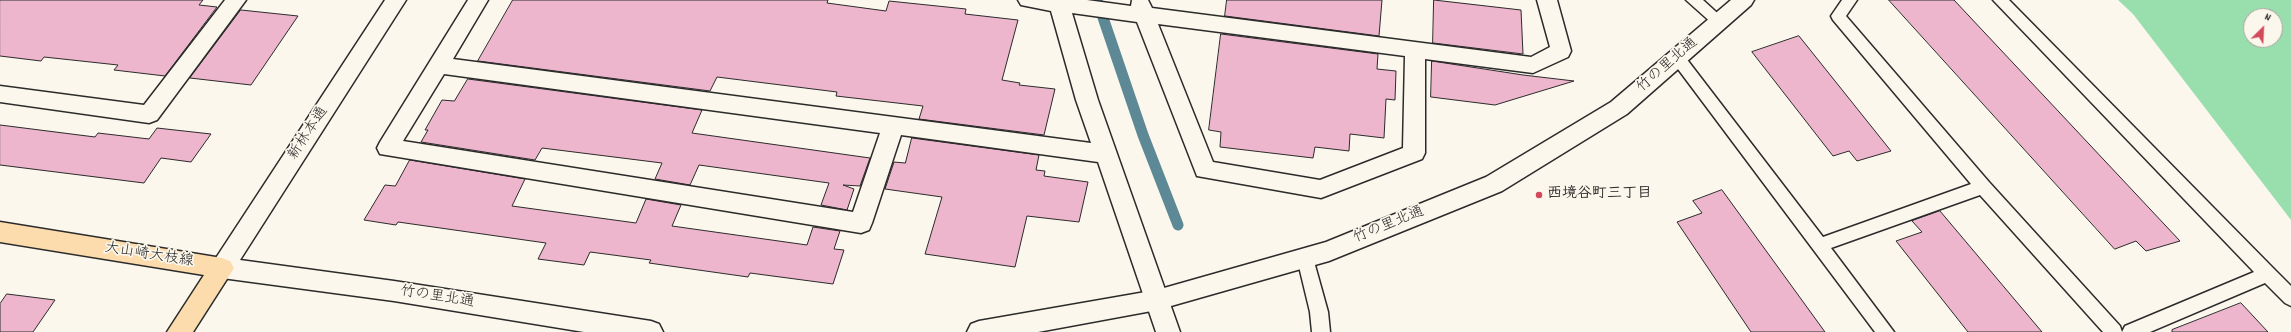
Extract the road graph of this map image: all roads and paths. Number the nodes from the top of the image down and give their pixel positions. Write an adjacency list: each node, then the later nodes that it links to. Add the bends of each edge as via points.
1 (236, 0): 16 (street, via 149,114)
2 (396, 0): 23 (street, 新林本通)
3 (478, 0): 15 (street)
4 (1028, 0): 10 (street)
5 (1547, 0): 13 (street, via 1561,51 1533,65)
6 (1693, 0): 12 (lane)
7 (1744, 0): 12 (street, 竹の里北通)
8 (1850, 0): 19 (lane, via 1838,16)
9 (2000, 0): 24 (lane)
10 (1059, 2): 11 (street); 18 (street, via 1087,100)
11 (1141, 8): 13 (street); 13 (street, via 1205,170 1321,189 1414,153)
12 (1719, 21): 14 (street, 竹の里北通)
13 (1415, 50)
14 (1677, 57): 21 (lane); 22 (street, 竹の里北通, via 1619,108 1494,184 1329,251)
15 (438, 65): 17 (street); 17 (street, via 388,148 861,223)
16 (0, 94)
17 (893, 126): 18 (street)
18 (1106, 154): 26 (street)
19 (1983, 187): 21 (lane); 33 (lane)
20 (0, 232): 23 (main road, 大山崎大枝線)
21 (1819, 245): 32 (lane)
22 (1304, 258): 26 (street, 竹の里北通); 31 (lane, via 1319,312)
23 (222, 268): 27 (main road); 28 (street, 竹の里北通, via 394,291)
24 (2268, 274): 25 (lane); 34 (lane)
25 (2291, 298)
26 (1157, 300): 29 (street, 竹の里北通); 30 (street)
27 (179, 332)
28 (651, 332)
29 (979, 332)
30 (1168, 332)
31 (1321, 332)
32 (1885, 332)
33 (2114, 332)
34 (2130, 332)

